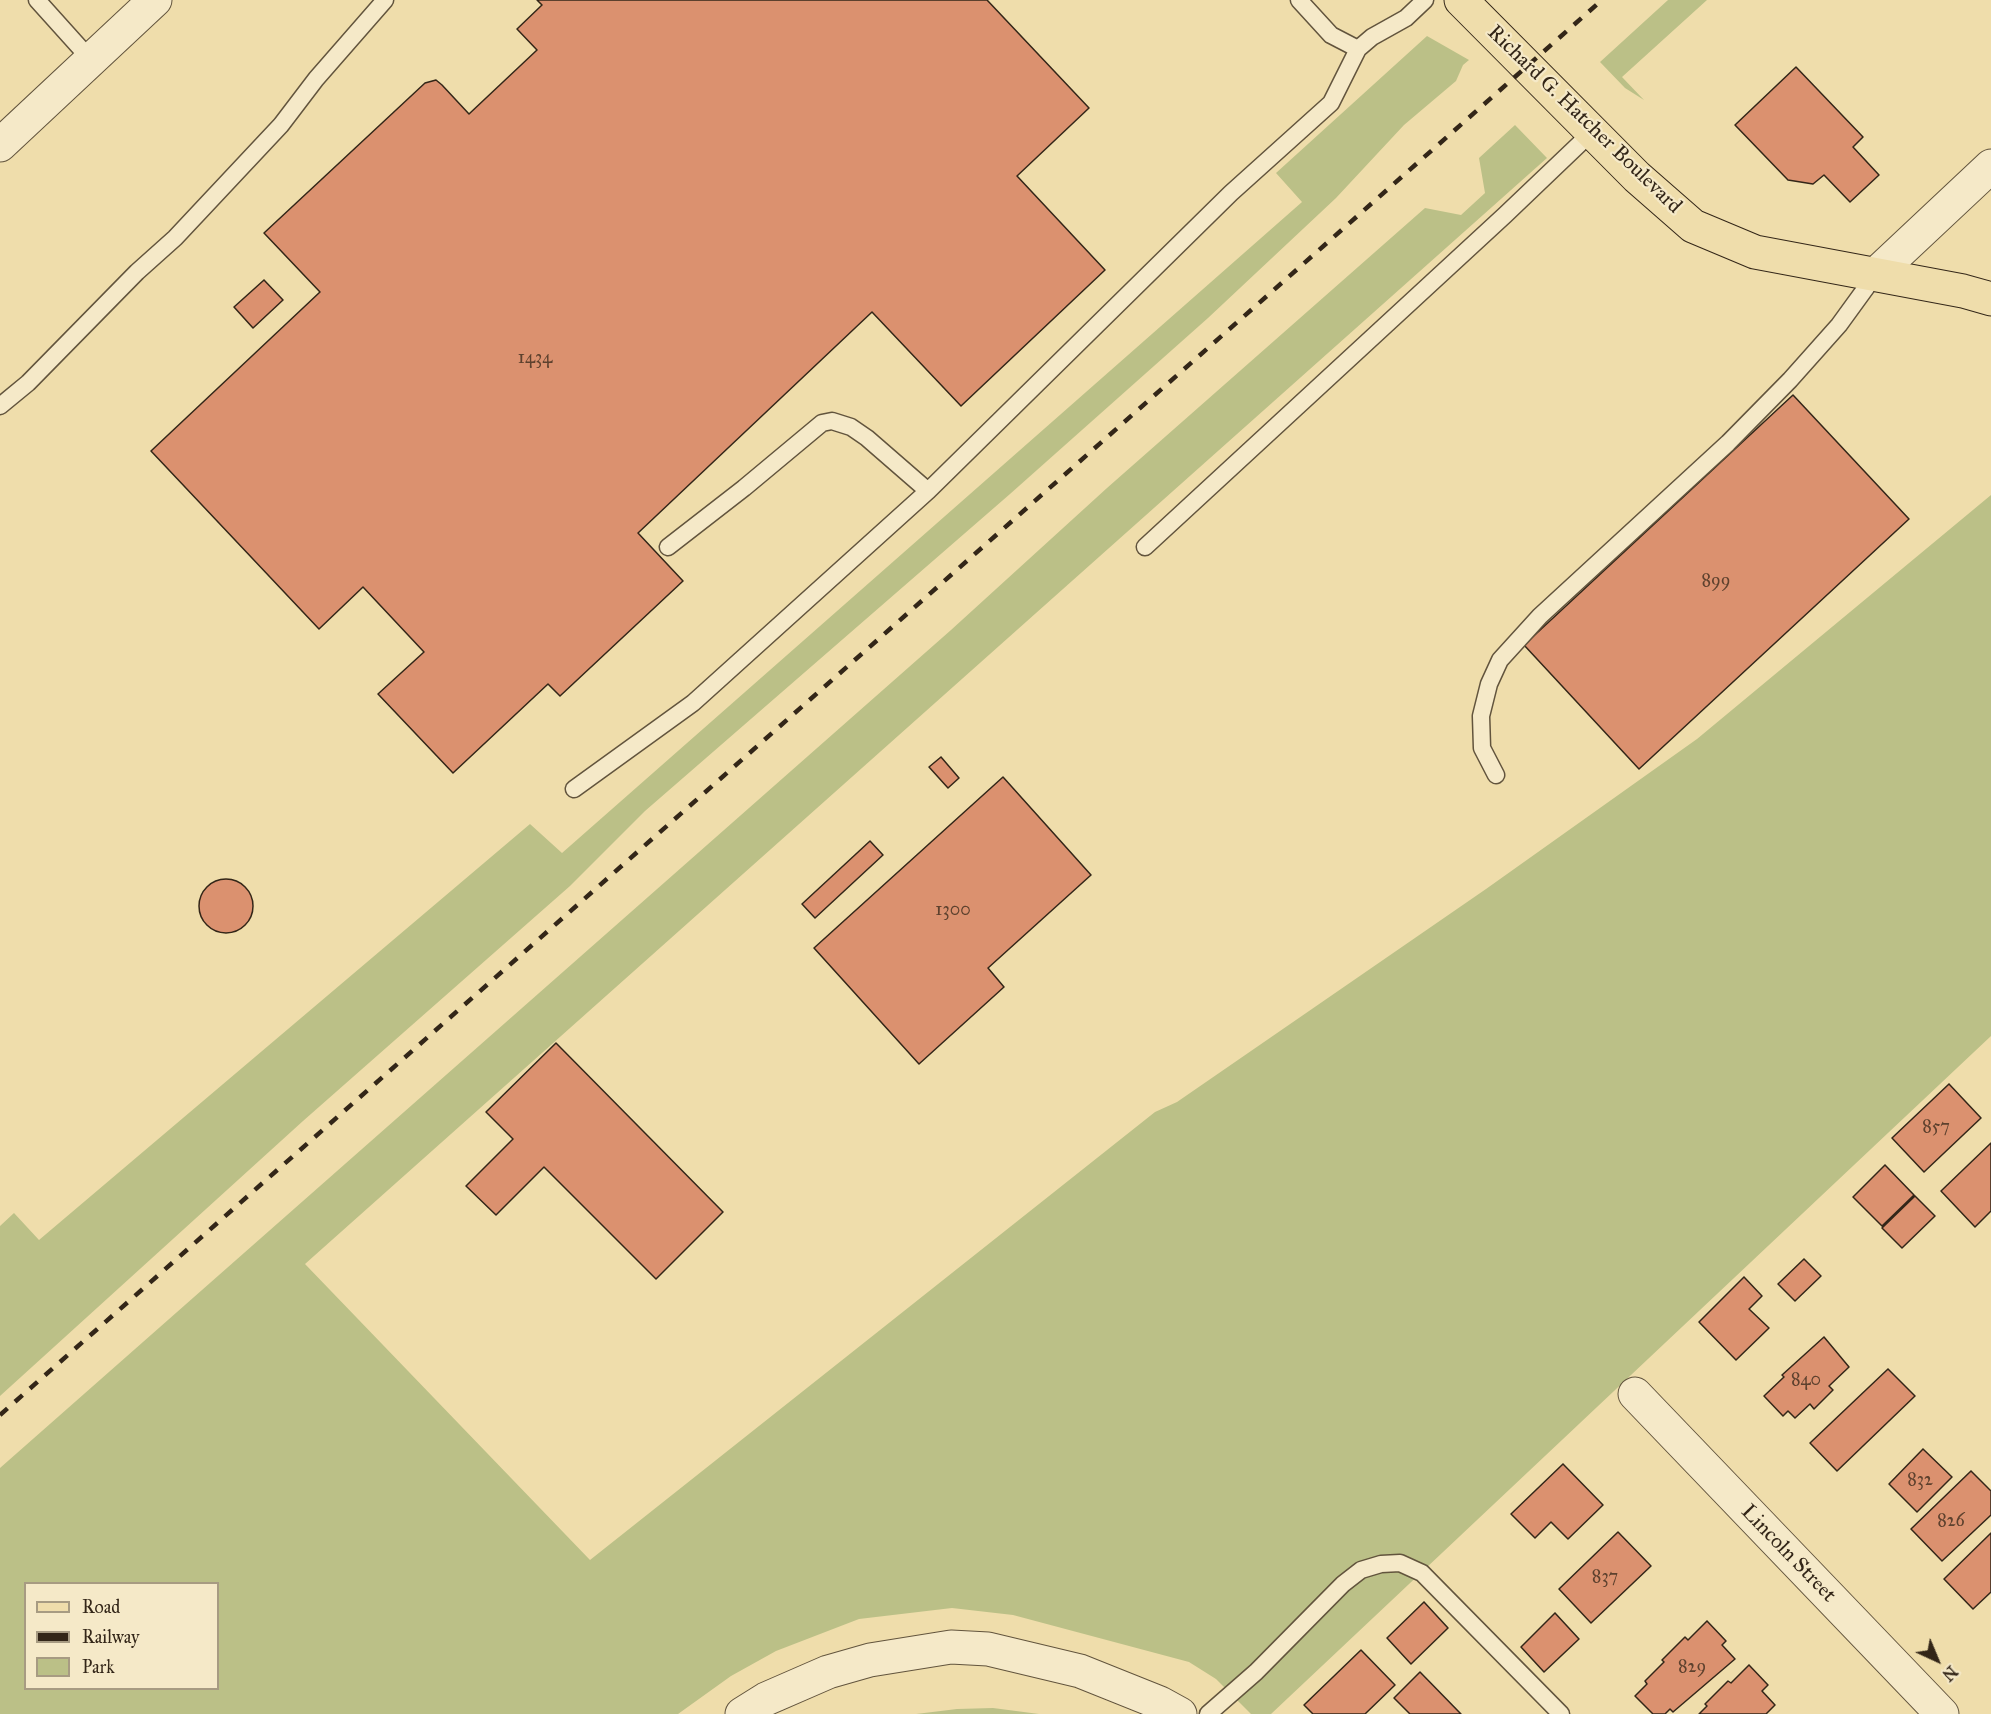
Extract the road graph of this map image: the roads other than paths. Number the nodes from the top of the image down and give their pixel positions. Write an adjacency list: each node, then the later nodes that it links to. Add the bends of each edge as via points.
1 (37, 0): 8 (lane)
2 (155, 0): 8 (street)
3 (385, 0): 14 (lane, via 281,124 175,238)
4 (1299, 0): 7 (lane, via 1331,35)
5 (1425, 0): 7 (lane, via 1406,18)
6 (1461, 0): 9 (main road, Richard G. Hatcher Boulevard)
7 (1358, 49): 15 (lane, via 1331,103 1114,306)
8 (91, 60): 10 (street)
9 (1592, 132): 12 (main road, Richard G. Hatcher Boulevard, via 1693,226 1755,252); 17 (lane)
10 (0, 145)
11 (1991, 166): 12 (street)
12 (1876, 274): 13 (main road, Richard G. Hatcher Boulevard); 18 (lane, via 1839,325 1790,380 1728,443 1540,616 1500,660 1481,716 1482,748)
13 (1991, 299)
14 (0, 406)
15 (928, 491): 16 (lane, via 851,427 832,421 822,423); 19 (lane, via 693,703)
16 (668, 547)
17 (1145, 547)
18 (1496, 776)
19 (574, 789)
20 (1635, 1394): 25 (street, Lincoln Street)
21 (742, 1714): 22 (street, via 828,1672 870,1659 951,1647 988,1649 1080,1671)
22 (1180, 1714)
23 (1208, 1714): 24 (lane, via 1256,1672 1343,1584 1361,1570 1400,1563 1422,1573)
24 (1562, 1714)
25 (1942, 1714)

